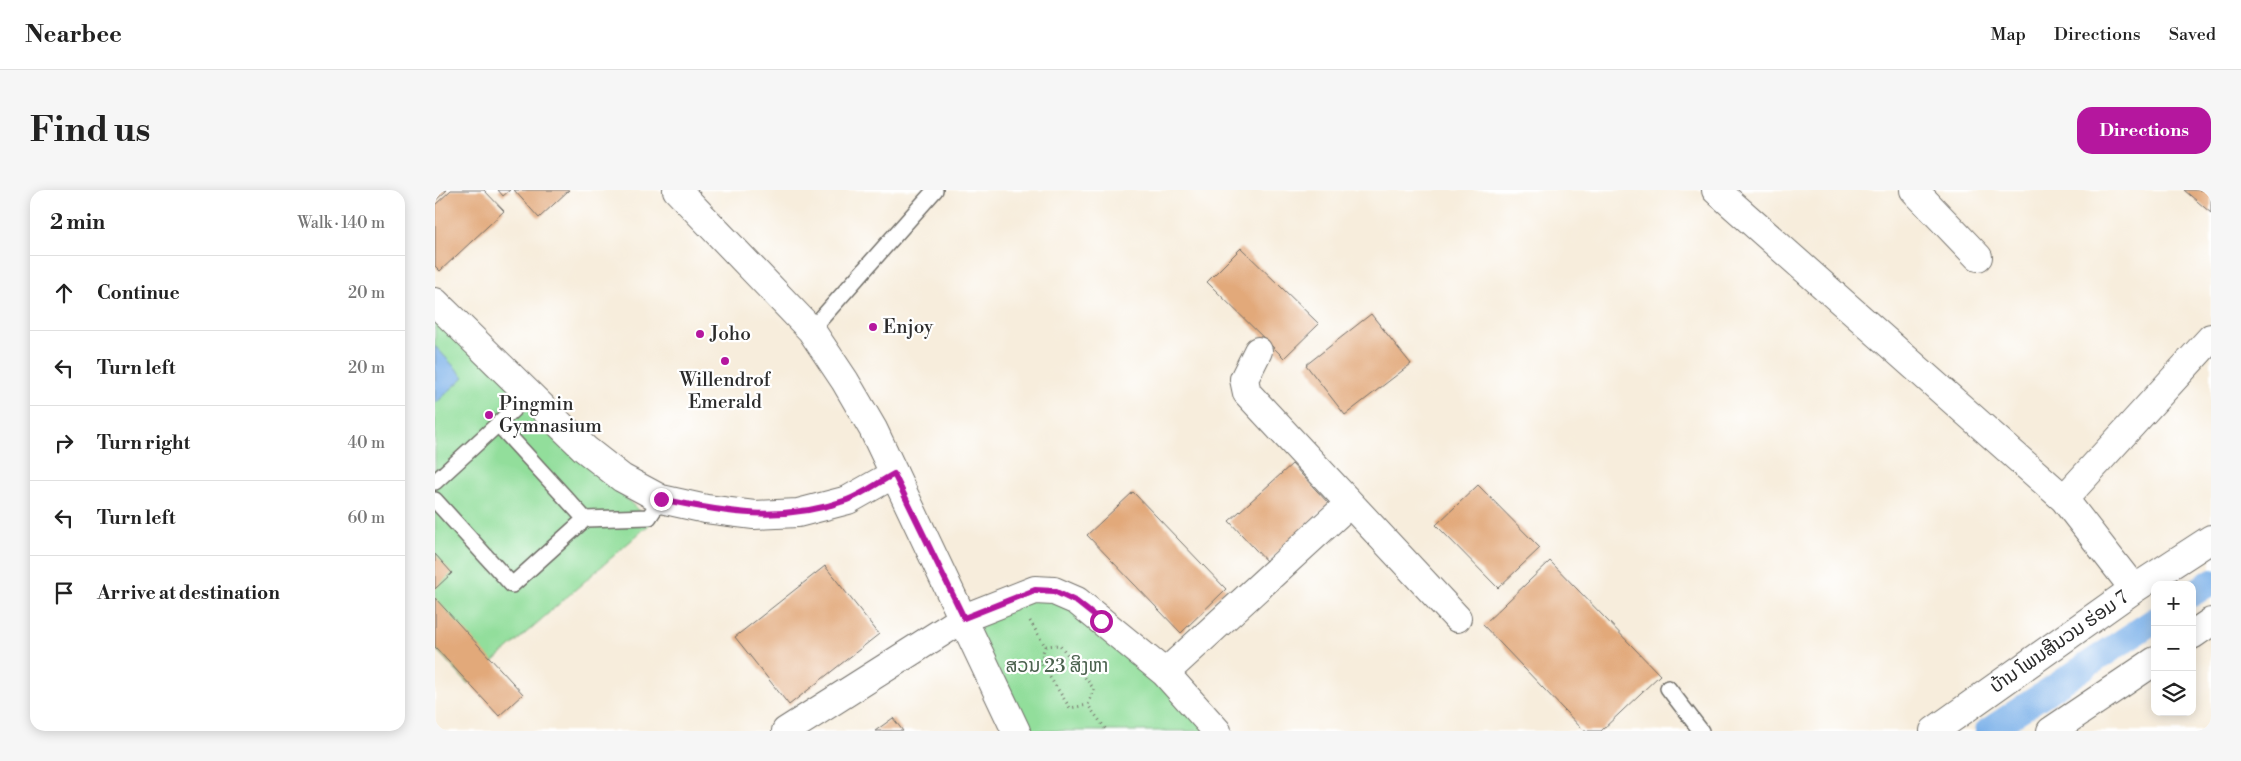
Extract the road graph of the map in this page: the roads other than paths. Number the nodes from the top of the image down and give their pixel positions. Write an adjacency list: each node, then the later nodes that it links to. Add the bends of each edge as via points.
1 (677, 190): 7 (street)
2 (935, 190): 7 (lane)
3 (1716, 190): 15 (street)
4 (1914, 190): 5 (street)
5 (1978, 257)
6 (435, 302): 10 (street)
7 (811, 330): 12 (street, via 859,405)
8 (2211, 338): 15 (street)
9 (1258, 351): 17 (street, via 1244,379 1247,394)
10 (528, 395): 11 (lane); 14 (street, via 585,449 622,478)
11 (499, 424): 13 (lane); 18 (lane)
12 (894, 474): 14 (street, via 849,500 798,514 754,515); 21 (street)
13 (435, 482)
14 (661, 499): 18 (lane, via 649,517)
15 (2064, 499): 20 (street)
16 (435, 500): 18 (lane, via 512,586)
17 (1349, 504): 22 (street); 26 (street)
18 (585, 519)
19 (2211, 539): 20 (street, ບ້ານ ໂພນສີນວນ ຮ່ອມ 7)
20 (2134, 589): 32 (street, ບ້ານ ໂພນສີນວນ ຮ່ອມ 7)
21 (964, 618): 26 (street, via 1035,590 1054,591 1077,602); 28 (street); 29 (street)
22 (1457, 618)
23 (2211, 622): 24 (street)
24 (2196, 632)
25 (2151, 664): 33 (street)
26 (1165, 673): 30 (street)
27 (1668, 688): 31 (lane)
28 (786, 731)
29 (1016, 731)
30 (1217, 731)
31 (1701, 731)
32 (1934, 731)
33 (2051, 731)

